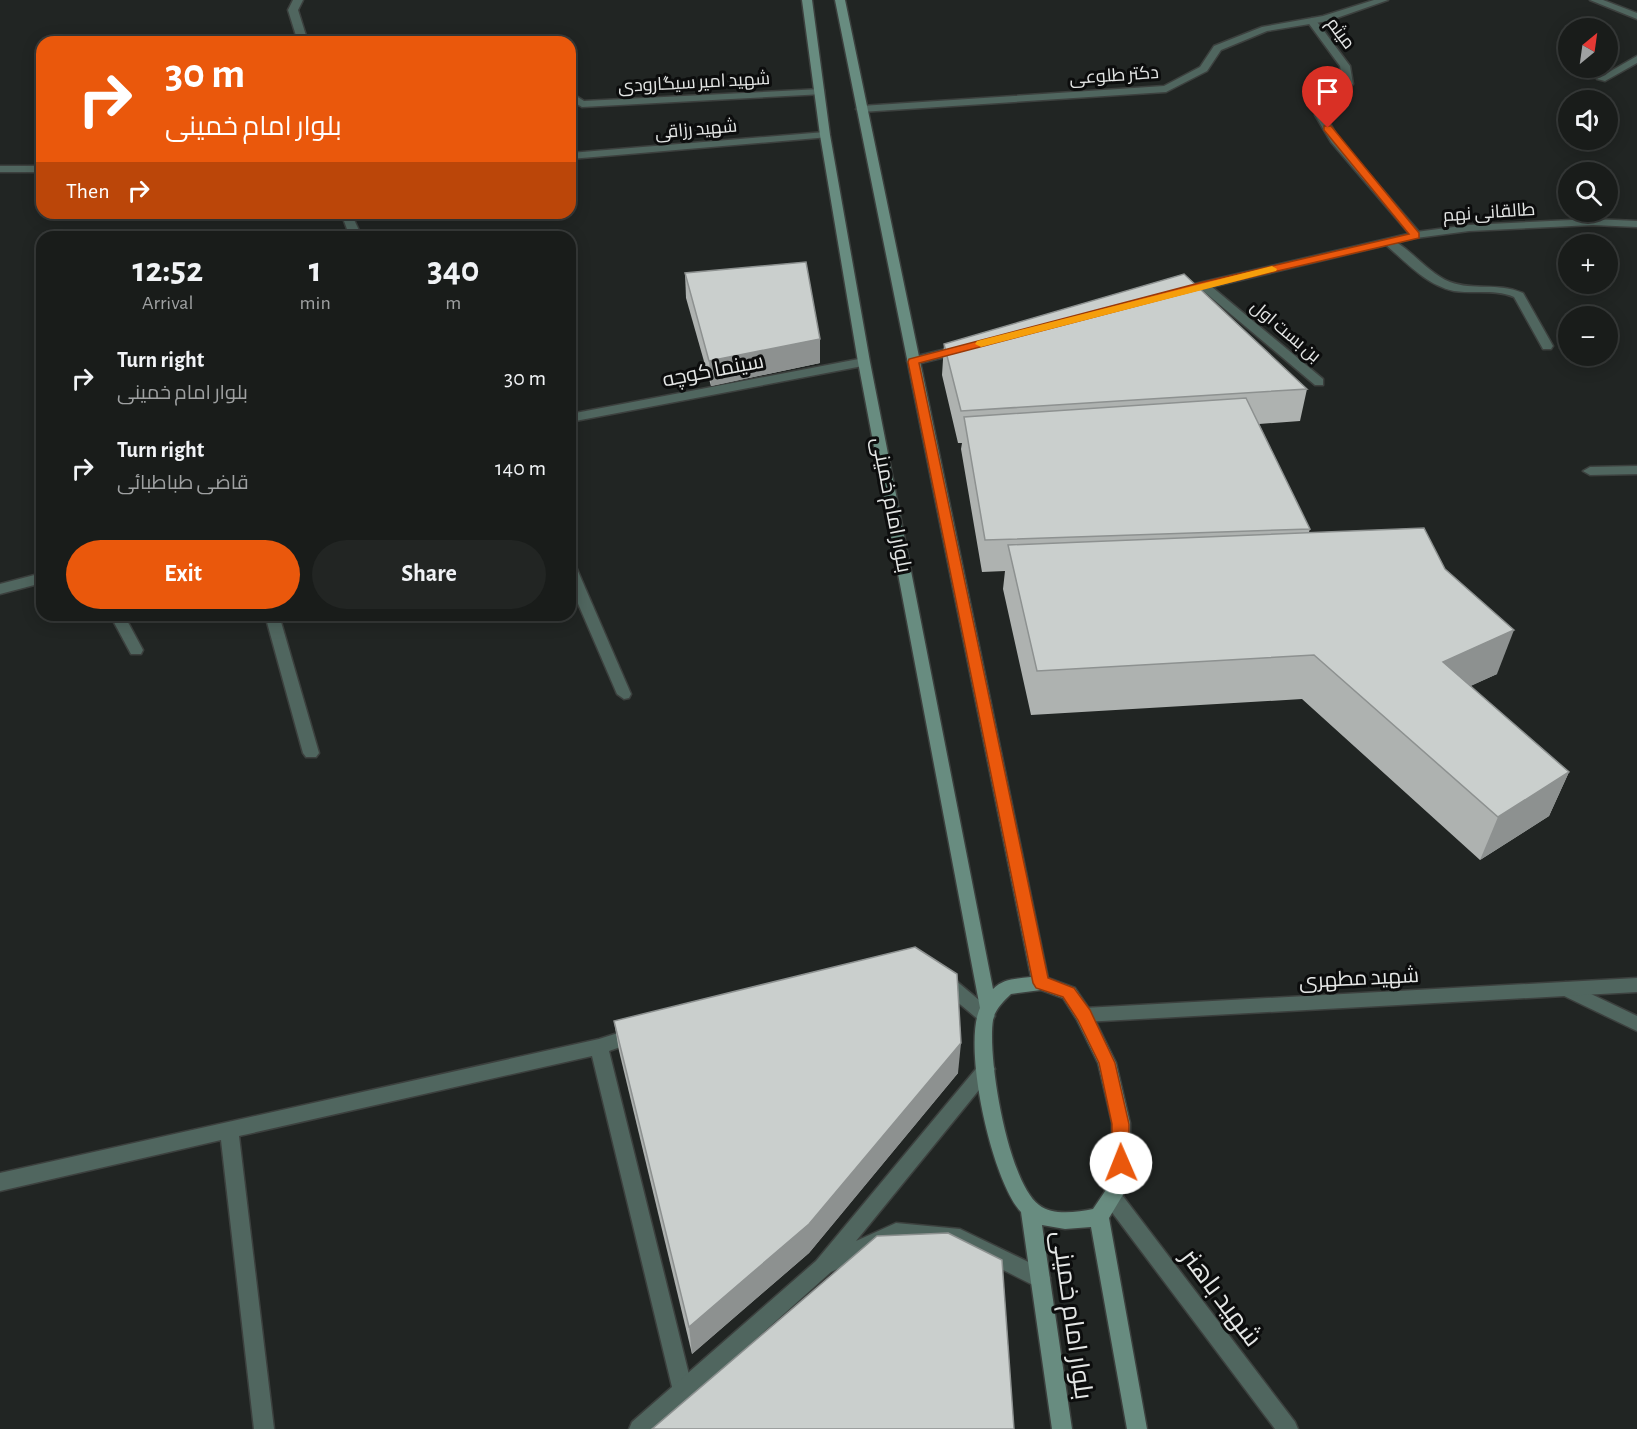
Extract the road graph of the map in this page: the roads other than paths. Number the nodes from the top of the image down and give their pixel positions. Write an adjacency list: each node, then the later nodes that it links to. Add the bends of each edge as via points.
1 (298, 0): 8 (street, via 293,10)
2 (807, 0): 11 (main road, بلوار امام خمینی)
3 (840, 0): 13 (main road)
4 (1383, 0): 7 (street, دکتر طلوعی)
5 (1595, 0): 6 (street)
6 (1637, 16)
7 (1312, 21): 13 (street, دکتر طلوعی, via 1265,29 1217,48 1203,69 1167,89); 19 (street, میثم, via 1345,66 1348,84 1329,99 1320,115 1335,140)
8 (301, 36)
9 (1637, 59): 10 (street)
10 (1602, 79)
11 (821, 92): 12 (street, شهید امیر سیگارودی, via 582,104); 14 (main road, بلوار امام خمینی)
12 (576, 100)
13 (861, 109): 26 (main road)
14 (825, 135): 15 (street, شهید رزاقی); 25 (main road, بلوار امام خمینی)
15 (576, 156)
16 (0, 169): 17 (street)
17 (36, 169)
18 (1637, 224): 19 (street, طالقانی نهم, via 1593,222 1469,228)
19 (1416, 236): 20 (street, طالقانی نهم)
20 (1389, 242): 21 (street, طالقانی نهم); 24 (street, via 1438,281 1453,287 1500,288 1519,295)
21 (1203, 285): 22 (street, طالقانی نهم); 27 (street, بن بست اول)
22 (1171, 294)
23 (970, 346): 26 (street)
24 (1547, 346)
25 (864, 362): 28 (street, سینما کوچه); 43 (main road, بلوار امام خمینی)
26 (913, 362): 40 (main road)
27 (1319, 382)
28 (576, 417)
29 (1637, 470): 30 (street)
30 (1590, 471)
31 (36, 580): 33 (street)
32 (576, 583): 37 (street)
33 (0, 589)
34 (120, 621): 36 (street)
35 (274, 621): 38 (street)
36 (136, 650)
37 (624, 694)
38 (311, 753)
39 (929, 968): 43 (street)
40 (1041, 983): 43 (main road, via 1006,987); 44 (main road, via 1069,993)
41 (1637, 985): 42 (street, شهید مطهری)
42 (1566, 989): 44 (street, شهید مطهری); 45 (street)
43 (987, 1012): 48 (main road, بلوار امام خمینی)
44 (1084, 1015): 51 (main road, via 1107,1063 1120,1124 1121,1183)
45 (1637, 1024)
46 (649, 1031): 47 (street)
47 (599, 1047): 49 (street); 56 (street)
48 (986, 1069): 52 (main road, بلوار امام خمینی, via 1002,1153 1019,1196); 54 (street)
49 (229, 1130): 50 (street); 57 (street)
50 (0, 1182)
51 (1112, 1197): 53 (main road); 61 (street, شهید باهنر)
52 (1030, 1210): 53 (main road, via 1048,1218 1073,1221); 55 (main road, بلوار امام خمینی)
53 (1099, 1217): 60 (main road, بلوار امام خمینی)
54 (823, 1266): 55 (street, via 896,1232 960,1238); 56 (street)
55 (1040, 1278): 59 (main road, بلوار امام خمینی)
56 (683, 1391): 58 (street)
57 (264, 1429)
58 (639, 1429)
59 (1062, 1429)
60 (1137, 1429)
61 (1288, 1429)

